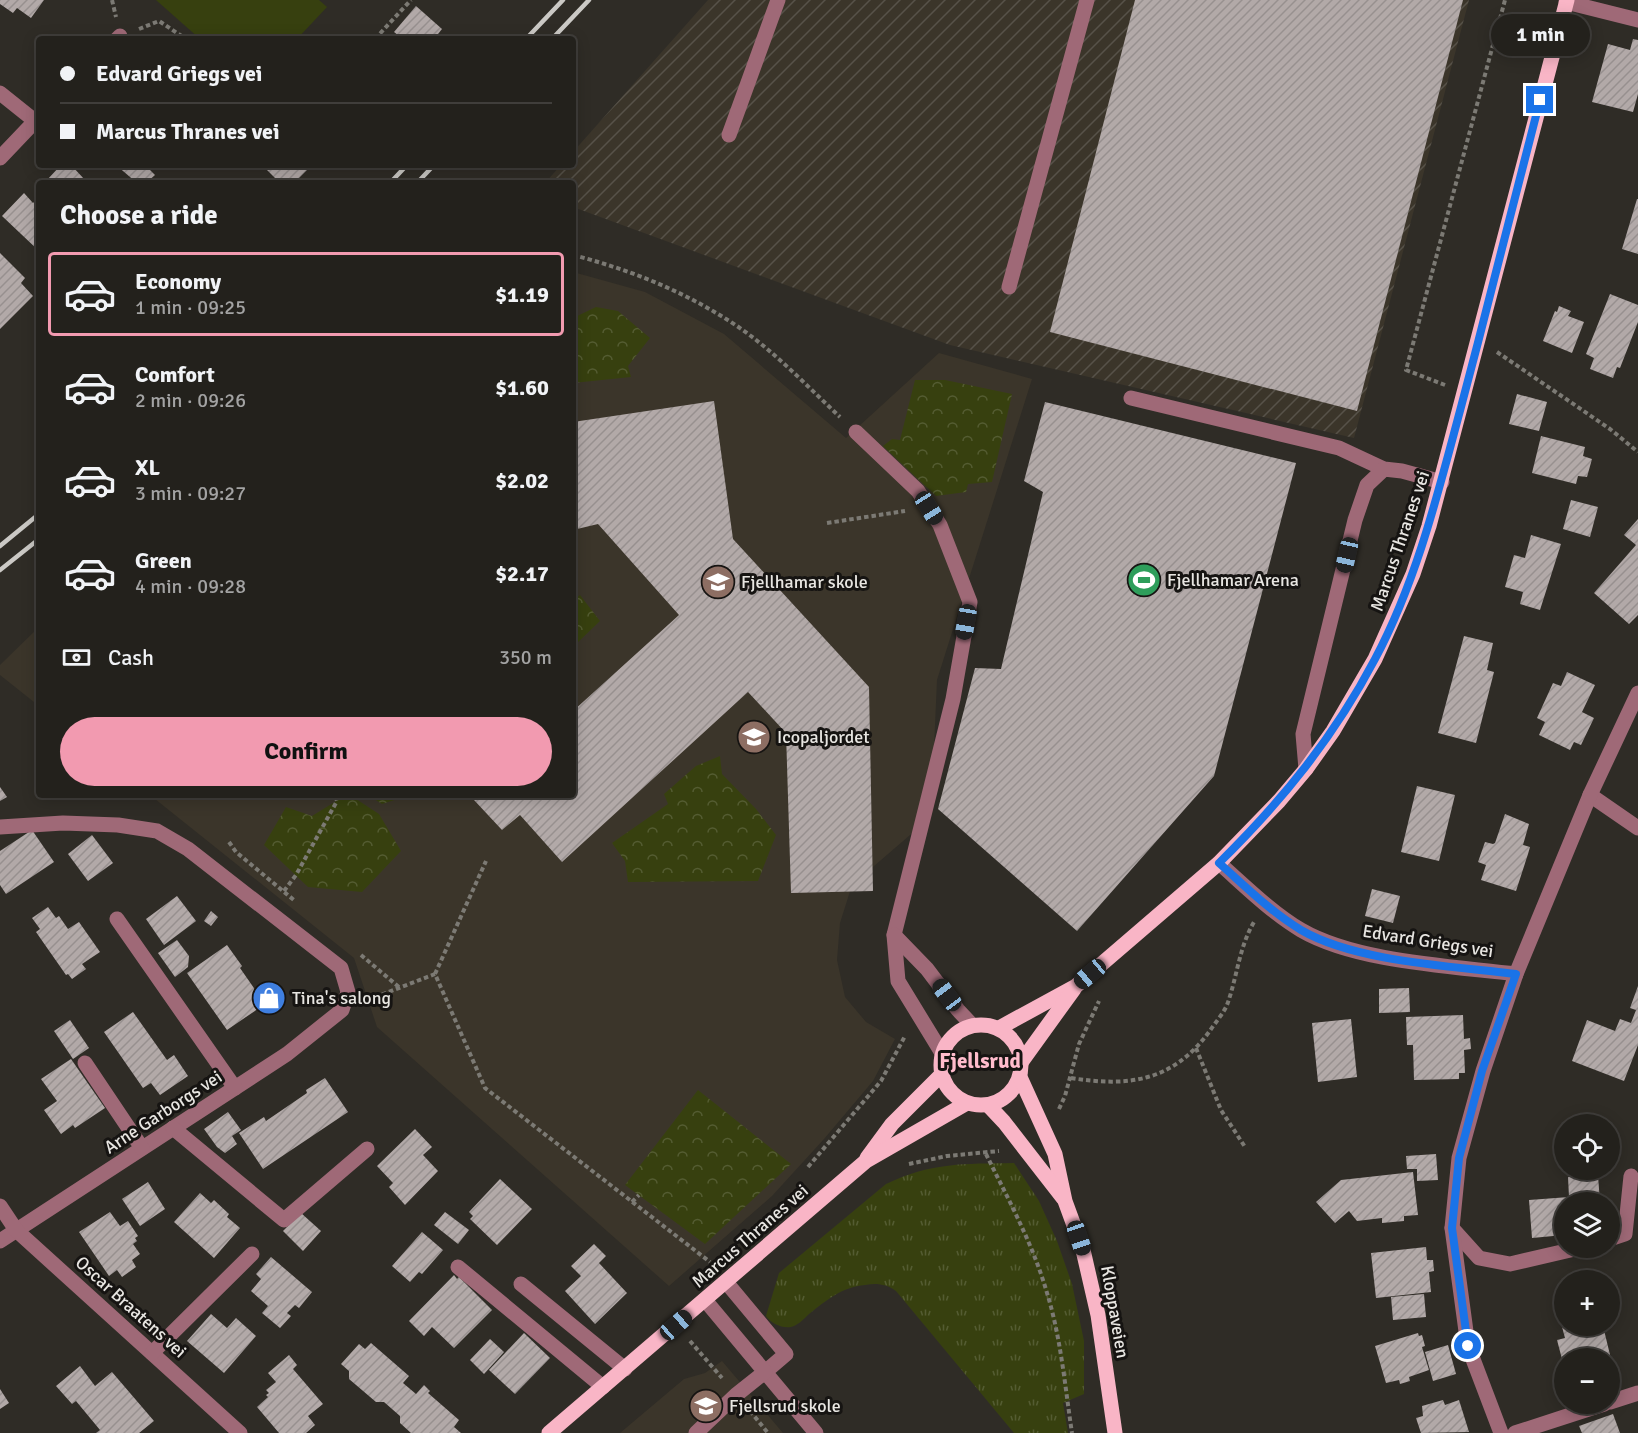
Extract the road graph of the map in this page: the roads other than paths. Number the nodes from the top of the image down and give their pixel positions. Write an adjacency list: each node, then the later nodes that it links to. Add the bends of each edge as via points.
1 (778, 0): 8 (street)
2 (1087, 0): 10 (street)
3 (1566, 1): 4 (street); 14 (main road, Marcus Thranes vei)
4 (1638, 20)
5 (0, 93): 6 (street)
6 (36, 118)
7 (36, 120): 9 (street)
8 (729, 135)
9 (0, 158)
10 (1010, 287)
11 (1131, 398): 13 (street, via 1339,448)
12 (856, 432): 22 (street, via 918,490 940,525 970,602 953,699)
13 (1384, 469): 14 (street); 16 (street, via 1367,485 1355,520 1304,734)
14 (1442, 482): 16 (main road, Marcus Thranes vei, via 1395,619 1355,695)
15 (1638, 693): 17 (street, Edvard Griegs vei)
16 (1306, 769): 20 (main road, Marcus Thranes vei)
17 (1590, 795): 19 (street); 23 (street, Edvard Griegs vei)
18 (0, 826): 32 (street, Arne Garborgs vei, via 74,823 157,831 188,849 341,968 348,992 342,1010)
19 (1638, 828)
20 (1219, 863): 23 (street, Edvard Griegs vei, via 1300,930 1323,941 1369,955); 24 (main road, Marcus Thranes vei)
21 (117, 920): 32 (street)
22 (894, 935): 25 (street); 27 (street, via 898,981)
23 (1516, 974): 42 (street, Edvard Griegs vei, via 1482,1071 1459,1158)
24 (1076, 986): 26 (main road, Marcus Thranes vei); 28 (main road, Marcus Thranes vei)
25 (972, 1025): 26 (main road); 27 (main road, via 954,1035)
26 (999, 1028): 28 (main road, via 1015,1042)
27 (942, 1053): 30 (main road)
28 (1022, 1060): 31 (main road)
29 (85, 1063): 36 (street)
30 (942, 1074): 33 (main road, via 947,1086); 38 (main road, Marcus Thranes vei, via 892,1124)
31 (1020, 1077): 34 (main road, via 1008,1096); 40 (main road, Kloppaveien, via 1055,1154)
32 (236, 1088): 35 (street, Arne Garborgs vei)
33 (967, 1103): 34 (main road); 38 (main road, Marcus Thranes vei)
34 (988, 1105): 40 (main road, Kloppaveien)
35 (173, 1128): 36 (street, Arne Garborgs vei); 37 (street, via 284,1220)
36 (142, 1148): 43 (street, Arne Garborgs vei)
37 (367, 1149)
38 (866, 1161): 49 (main road, Marcus Thranes vei)
39 (1631, 1176): 44 (street, via 1625,1234)
40 (1065, 1201): 63 (main road, Kloppaveien, via 1091,1283)
41 (0, 1206): 43 (street, Oscar Braatens vei)
42 (1452, 1228): 47 (street, via 1479,1258 1510,1264); 64 (street, Edvard Griegs vei, via 1468,1346)
43 (16, 1230): 45 (street, Arne Garborgs vei); 52 (street, Oscar Braatens vei)
44 (1620, 1236)
45 (0, 1241)
46 (252, 1254): 52 (street)
47 (1554, 1254)
48 (458, 1267): 55 (street)
49 (726, 1282): 51 (main road, Marcus Thranes vei); 54 (street, via 786,1354)
50 (521, 1284): 53 (street)
51 (705, 1300): 53 (main road, Marcus Thranes vei); 54 (street)
52 (152, 1353): 59 (street, Oscar Braatens vei)
53 (625, 1369): 55 (main road, Marcus Thranes vei)
54 (765, 1372): 61 (street); 62 (street)
55 (603, 1387): 60 (main road, Marcus Thranes vei)
56 (1638, 1393): 57 (street)
57 (1620, 1399)
58 (1573, 1414): 65 (street)
59 (240, 1433)
60 (549, 1433)
61 (696, 1433)
62 (816, 1433)
63 (1115, 1433)
64 (1501, 1433)
65 (1515, 1433)

